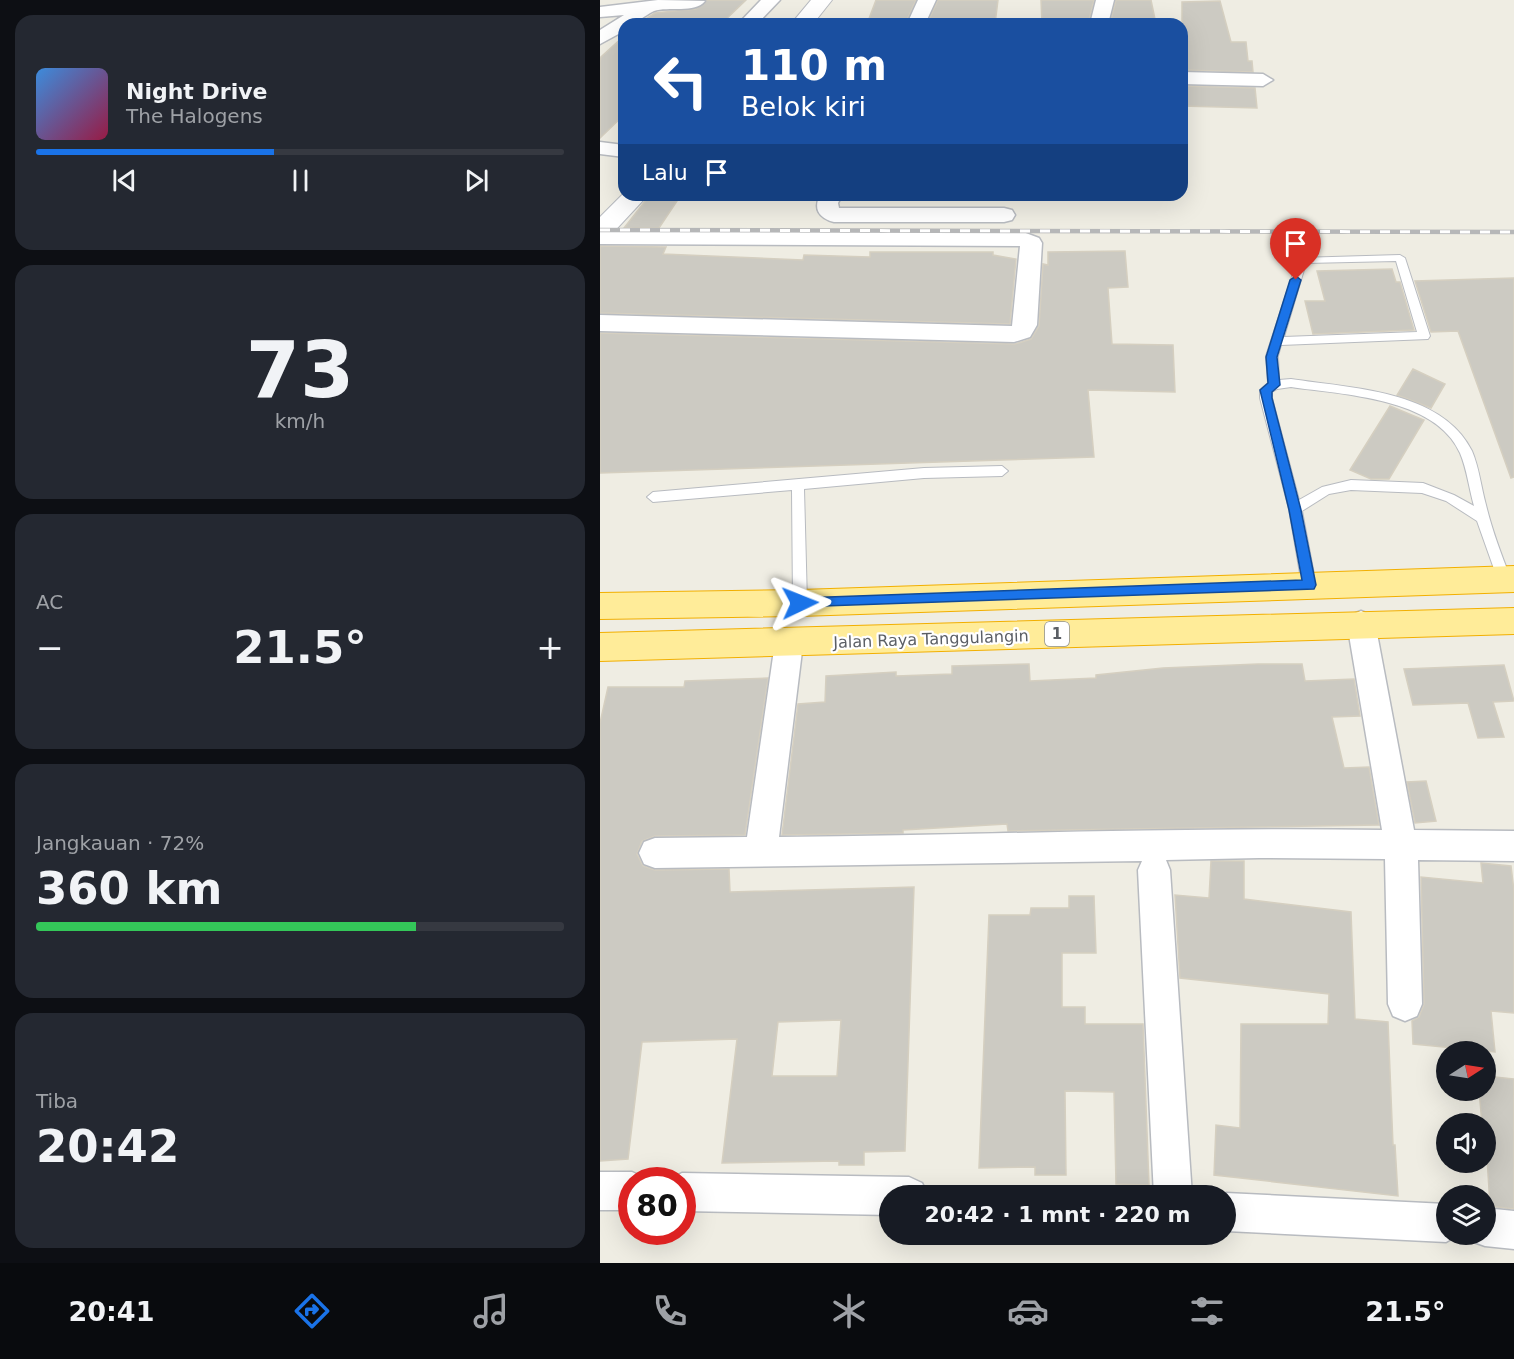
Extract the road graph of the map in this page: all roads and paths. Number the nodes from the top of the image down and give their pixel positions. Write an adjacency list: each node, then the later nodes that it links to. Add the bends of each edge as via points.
1 (771, 0): 9 (street)
2 (822, 0): 10 (street)
3 (927, 0): 11 (street)
4 (1105, 0): 12 (street)
5 (696, 2): 6 (street)
6 (650, 6): 7 (street); 8 (street)
7 (600, 12)
8 (631, 18)
9 (753, 18)
10 (807, 18)
11 (919, 18)
12 (1100, 18)
13 (618, 26): 14 (street)
14 (600, 38)
15 (1188, 78): 16 (street)
16 (1263, 80)
17 (630, 201): 20 (street)
18 (828, 201): 19 (street, via 828,210 834,214)
19 (1004, 215)
20 (600, 231)
21 (600, 237): 22 (street, via 1023,239 1031,243 1025,325 1014,334)
22 (600, 322)
23 (1277, 340): 23 (lane, via 1424,336 1400,258 1302,260); 24 (lane, via 1272,357)
24 (1274, 385): 28 (lane, via 1266,390 1266,398); 29 (lane, via 1291,383 1399,401 1432,415 1445,424 1465,451)
25 (1002, 471): 26 (lane, via 924,473)
26 (798, 485): 27 (lane); 32 (lane)
27 (653, 497)
28 (1295, 510): 29 (lane, via 1326,490 1351,485 1423,488 1450,498); 31 (lane)
29 (1482, 518): 30 (lane)
30 (1509, 579): 31 (highway)
31 (1309, 585): 32 (highway)
32 (800, 603): 33 (highway)
33 (600, 606)
34 (1514, 621): 35 (highway, Jalan Raya Tanggulangin / 1)
35 (1361, 623): 36 (highway, Jalan Raya Tanggulangin / 1); 38 (street)
36 (789, 644): 37 (highway, Jalan Raya Tanggulangin / 1); 40 (street)
37 (600, 647)
38 (1401, 845): 39 (street); 40 (street, via 1259,843 1012,850); 43 (street)
39 (1514, 846)
40 (762, 851): 41 (street)
41 (655, 853)
42 (1154, 870): 44 (street)
43 (1405, 1004)
44 (1172, 1185)
45 (600, 1191): 46 (street)
46 (618, 1191)
47 (696, 1192): 48 (street)
48 (879, 1195)
49 (1236, 1212): 50 (street)
50 (1436, 1222)
51 (1496, 1228): 52 (street)
52 (1514, 1230)

